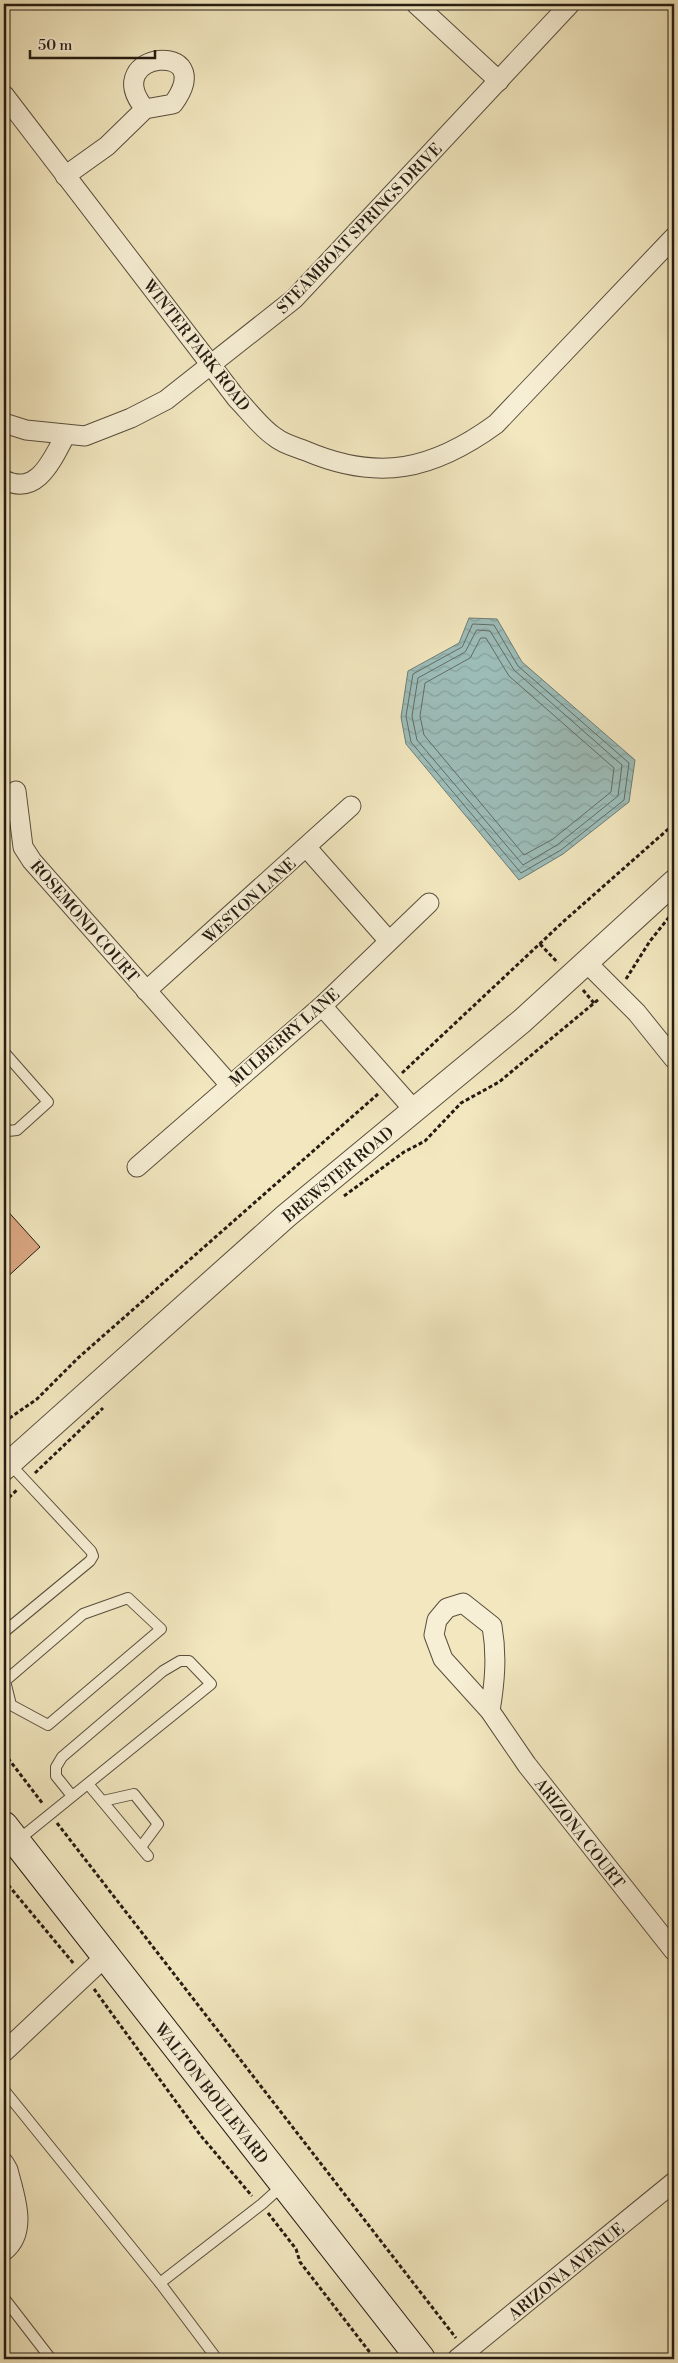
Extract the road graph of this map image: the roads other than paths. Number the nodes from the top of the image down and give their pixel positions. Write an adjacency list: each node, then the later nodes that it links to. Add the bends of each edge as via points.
1 (416, 4): 3 (street)
2 (570, 4): 3 (street, STEAMBOAT SPRINGS DRIVE)
3 (499, 81): 8 (street, STEAMBOAT SPRINGS DRIVE, via 294,299)
4 (4, 95): 6 (street, WINTER PARK ROAD)
5 (145, 109): 6 (street, via 108,146)
6 (65, 176): 8 (street, WINTER PARK ROAD)
7 (674, 237): 8 (street, WINTER PARK ROAD, via 496,424 448,454 404,468 370,468 326,459 275,438 237,400)
8 (211, 366): 10 (street, STEAMBOAT SPRINGS DRIVE, via 166,400 131,418 85,436)
9 (4, 423): 10 (street, STEAMBOAT SPRINGS DRIVE)
10 (65, 436): 11 (street, via 35,482 24,486)
11 (4, 480)
12 (16, 791): 19 (street, ROSEMOND COURT, via 23,847 32,861)
13 (351, 806): 14 (street, WESTON LANE)
14 (307, 848): 17 (street); 19 (street, WESTON LANE)
15 (674, 882): 18 (street, BREWSTER ROAD)
16 (429, 903): 17 (street, MULBERRY LANE)
17 (389, 941): 20 (street, MULBERRY LANE)
18 (586, 962): 22 (street, via 637,1013); 24 (street, BREWSTER ROAD, via 522,1021)
19 (146, 991): 23 (street, ROSEMOND COURT)
20 (322, 1006): 23 (street, MULBERRY LANE); 24 (street)
21 (4, 1052): 25 (lane, via 48,1102 17,1130 8,1131)
22 (674, 1059)
23 (230, 1085): 26 (street, MULBERRY LANE)
24 (415, 1110): 27 (street, BREWSTER ROAD, via 286,1216)
25 (4, 1126)
26 (137, 1167)
27 (6, 1466): 28 (lane, via 26,1481 93,1556)
28 (4, 1632)
29 (8, 1709): 29 (lane, via 48,1725 161,1629 128,1598 83,1614 6,1681)
30 (490, 1711): 30 (street, ARIZONA COURT, via 496,1675 492,1626 463,1603 447,1608 437,1620 434,1635 443,1659); 37 (street, ARIZONA COURT, via 527,1765)
31 (88, 1784): 32 (lane); 32 (lane, via 210,1684 189,1661 180,1661 163,1671 62,1757 56,1767 56,1776); 33 (lane)
32 (72, 1796): 34 (lane, via 51,1814)
33 (103, 1802): 35 (lane); 35 (lane, via 134,1794 158,1824)
34 (10, 1833): 38 (main road, WALTON BOULEVARD)
35 (141, 1847): 36 (lane)
36 (148, 1856)
37 (674, 1952)
38 (106, 1956): 39 (street); 43 (main road, WALTON BOULEVARD)
39 (4, 2052)
40 (4, 2090): 45 (lane)
41 (4, 2163): 44 (street, via 19,2222)
42 (674, 2182): 47 (street, ARIZONA AVENUE)
43 (284, 2184): 45 (lane); 50 (main road, WALTON BOULEVARD)
44 (4, 2251)
45 (160, 2283): 49 (lane)
46 (4, 2298): 48 (lane)
47 (462, 2356)
48 (51, 2359)
49 (217, 2359)
50 (421, 2359)

